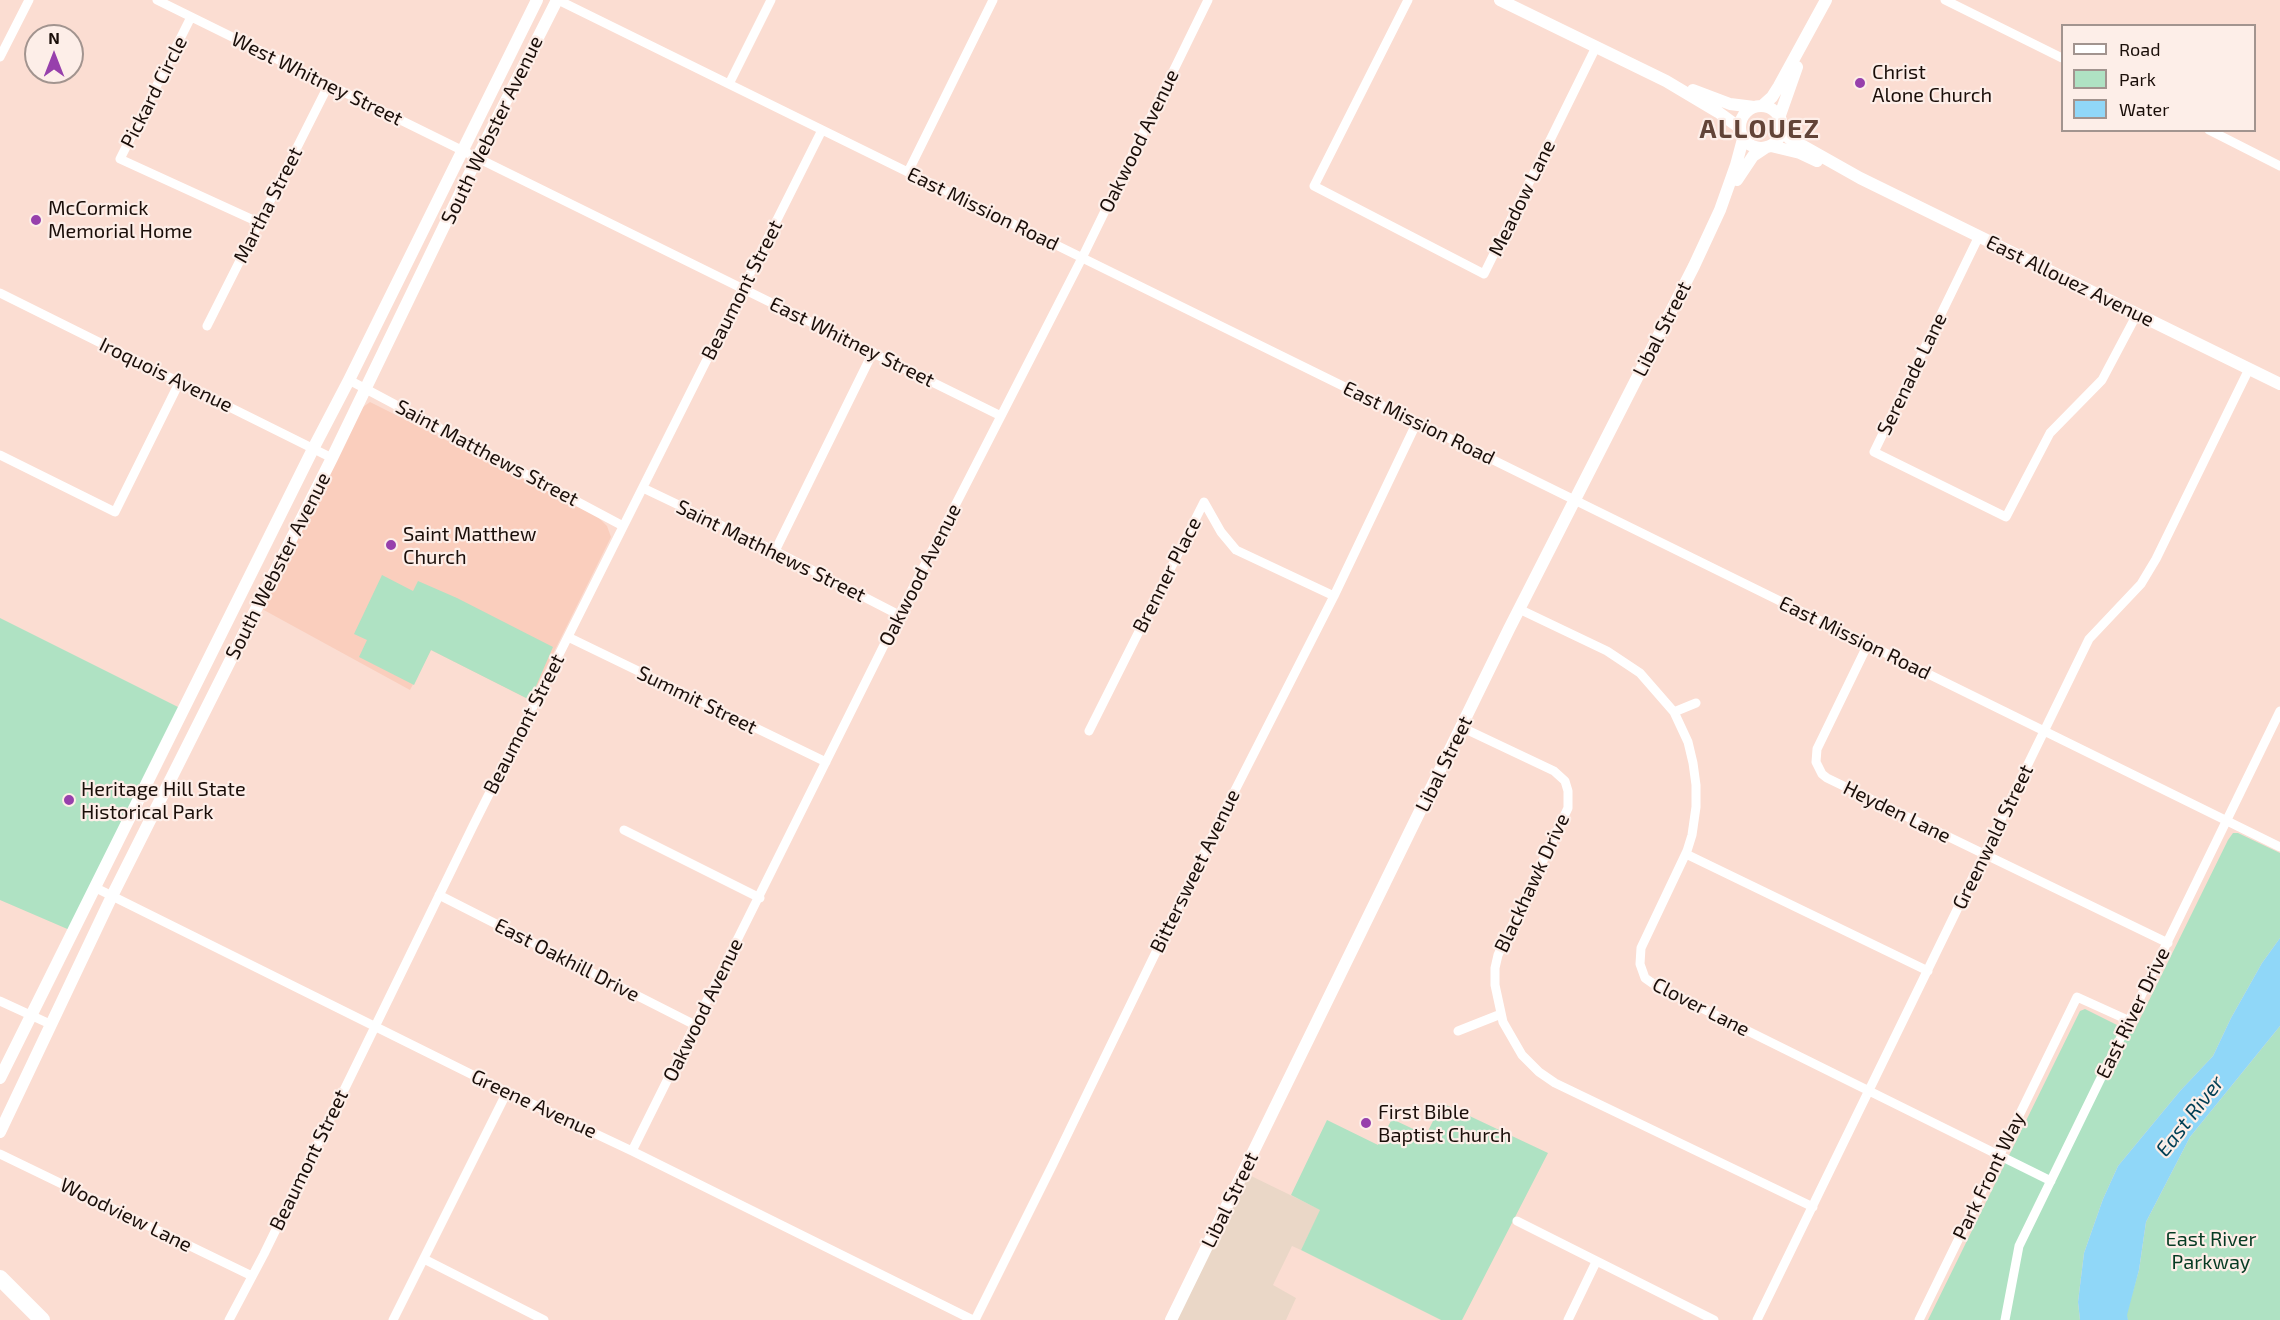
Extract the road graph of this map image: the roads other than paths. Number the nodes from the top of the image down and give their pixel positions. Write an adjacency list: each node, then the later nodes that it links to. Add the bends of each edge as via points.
1 (29, 0): 15 (street)
2 (157, 0): 12 (street, West Whitney Street)
3 (537, 0): 26 (street, South Webster Avenue)
4 (557, 0): 19 (street, East Mission Road); 27 (street, South Webster Avenue)
5 (771, 0): 19 (street)
6 (993, 0): 29 (street)
7 (1208, 0): 34 (street, Oakwood Avenue)
8 (1408, 0): 14 (street, Meadow Lane, via 1314,186 1484,274)
9 (1500, 0): 14 (street)
10 (1826, 0): 13 (street)
11 (1945, 0): 16 (street)
12 (191, 17): 18 (street, West Whitney Street); 32 (street, Pickard Circle, via 120,159)
13 (1815, 21): 20 (street, via 1773,97); 21 (street, via 1785,98)
14 (1596, 47): 17 (street)
15 (0, 57)
16 (2061, 58)
17 (1666, 81): 20 (street, via 1730,104); 24 (street, via 1718,112)
18 (329, 84): 26 (street, West Whitney Street); 32 (street, Martha Street)
19 (729, 84): 22 (street, East Mission Road)
20 (1758, 107): 21 (street, via 1775,112); 24 (street, via 1743,115)
21 (1781, 122): 25 (street, via 1779,138); 30 (street, East Allouez Avenue, via 1789,138)
22 (822, 130): 29 (street, East Mission Road); 35 (street, Beaumont Street)
23 (2213, 132): 28 (street)
24 (1741, 133): 25 (street, via 1752,147); 31 (street, Libal Street, via 1736,165)
25 (1768, 147): 30 (street, East Allouez Avenue, via 1800,153); 31 (street, Libal Street, via 1753,156)
26 (462, 151): 27 (street, West Whitney Street); 41 (street, South Webster Avenue)
27 (477, 158): 35 (street, East Whitney Street); 44 (street, South Webster Avenue)
28 (2280, 166)
29 (908, 172): 34 (street, East Mission Road)
30 (1860, 178): 33 (street, East Allouez Avenue)
31 (1720, 210): 51 (street, Libal Street)
32 (260, 223): 38 (street, Martha Street)
33 (1979, 236): 37 (street, East Allouez Avenue); 37 (street, Serenade Lane, via 1874,452 2006,517 2050,433 2099,384)
34 (1082, 258): 45 (street, Oakwood Avenue); 46 (street, East Mission Road)
35 (743, 288): 39 (street, East Whitney Street); 50 (street, Beaumont Street)
36 (0, 293): 42 (street, Iroquois Avenue)
37 (2137, 314): 40 (street, East Allouez Avenue)
38 (207, 326)
39 (873, 352): 45 (street, East Whitney Street); 53 (street)
40 (2249, 369): 43 (street, East Allouez Avenue); 64 (street, Greenwald Street, via 2156,559 2141,584 2089,639)
41 (349, 380): 44 (street, Saint Matthews Street); 47 (street, South Webster Avenue)
42 (179, 382): 47 (street, Iroquois Avenue); 48 (street, via 115,512)
43 (2280, 384)
44 (366, 388): 49 (street, South Webster Avenue); 52 (street, Saint Matthews Street)
45 (1001, 416): 56 (street, Oakwood Avenue)
46 (1417, 422): 51 (street, East Mission Road); 54 (street, Bittersweet Avenue)
47 (314, 447): 49 (street, Iroquois Avenue); 71 (street, South Webster Avenue)
48 (0, 455)
49 (332, 458): 73 (street, South Webster Avenue)
50 (643, 488): 52 (street, Beaumont Street); 53 (street, Saint Mathhews Street)
51 (1575, 500): 55 (street, Libal Street); 58 (street, East Mission Road)
52 (624, 526): 57 (street, Beaumont Street)
53 (775, 551): 56 (street, Saint Mathhews Street)
54 (1334, 596): 63 (street, Brenner Place, via 1236,550 1204,502); 103 (street, Bittersweet Avenue)
55 (1519, 609): 61 (street, Clover Lane, via 1629,664 1651,683); 62 (street, Libal Street)
56 (899, 615): 65 (street, Oakwood Avenue)
57 (568, 637): 65 (street, Summit Street); 72 (street, Beaumont Street)
58 (1868, 644): 64 (street, East Mission Road); 70 (street, Heyden Lane, via 1819,742 1815,756 1818,769 1827,778)
59 (1696, 703): 61 (street)
60 (2280, 711): 66 (street, East River Drive)
61 (1674, 712): 69 (street, Clover Lane, via 1688,742 1695,776 1695,819)
62 (1461, 727): 78 (street, Blackhawk Drive, via 1554,771 1565,781 1569,796 1568,808 1498,955 1494,985); 104 (street, Libal Street)
63 (1089, 731)
64 (2044, 731): 66 (street, East Mission Road); 70 (street, Greenwald Street)
65 (826, 762): 74 (street, Oakwood Avenue)
66 (2227, 821): 68 (street, East Mission Road); 75 (street, East River Drive)
67 (624, 830): 74 (street)
68 (2280, 847)
69 (1686, 854): 76 (street); 86 (street, Clover Lane, via 1641,948 1640,964 1645,978)
70 (1984, 854): 75 (street, Heyden Lane); 76 (street, Greenwald Street)
71 (94, 887): 73 (street, Greene Avenue); 79 (street, South Webster Avenue)
72 (439, 895): 82 (street, East Oakhill Drive); 83 (street, Beaumont Street)
73 (112, 896): 81 (street, South Webster Avenue); 83 (street, Greene Avenue)
74 (760, 898): 82 (street, Oakwood Avenue)
75 (2168, 943): 80 (street, East River Drive)
76 (1928, 971): 86 (street, Greenwald Street)
77 (0, 1001): 79 (street)
78 (1501, 1014): 84 (street); 93 (street, Blackhawk Drive, via 1522,1055 1554,1083)
79 (30, 1016): 81 (street); 85 (street, South Webster Avenue)
80 (2130, 1021): 91 (street, Park Front Way, via 2077,997); 92 (street, East River Drive)
81 (50, 1024): 88 (street, South Webster Avenue)
82 (695, 1026): 89 (street, Oakwood Avenue)
83 (375, 1027): 87 (street, Greene Avenue); 97 (street, Beaumont Street)
84 (1458, 1031)
85 (0, 1078)
86 (1870, 1091): 91 (street, Clover Lane); 93 (street, Greenwald Street)
87 (507, 1092): 89 (street, Greene Avenue); 95 (street)
88 (0, 1132)
89 (632, 1151): 103 (street, Greene Avenue)
90 (0, 1154): 97 (street, Woodview Lane)
91 (1999, 1155): 92 (street, Clover Lane); 108 (street, Park Front Way)
92 (2051, 1181): 109 (street, East River Drive, via 2019,1246)
93 (1813, 1208): 107 (street, Greenwald Street)
94 (1517, 1221): 96 (street)
95 (424, 1259): 101 (street); 102 (street)
96 (1596, 1262): 105 (street); 106 (street)
97 (252, 1276): 100 (street, Beaumont Street)
98 (0, 1278): 99 (highway)
99 (42, 1320)
100 (229, 1320)
101 (393, 1320)
102 (544, 1320)
103 (974, 1320)
104 (1171, 1320)
105 (1568, 1320)
106 (1714, 1320)
107 (1757, 1320)
108 (1919, 1320)
109 (2005, 1320)

